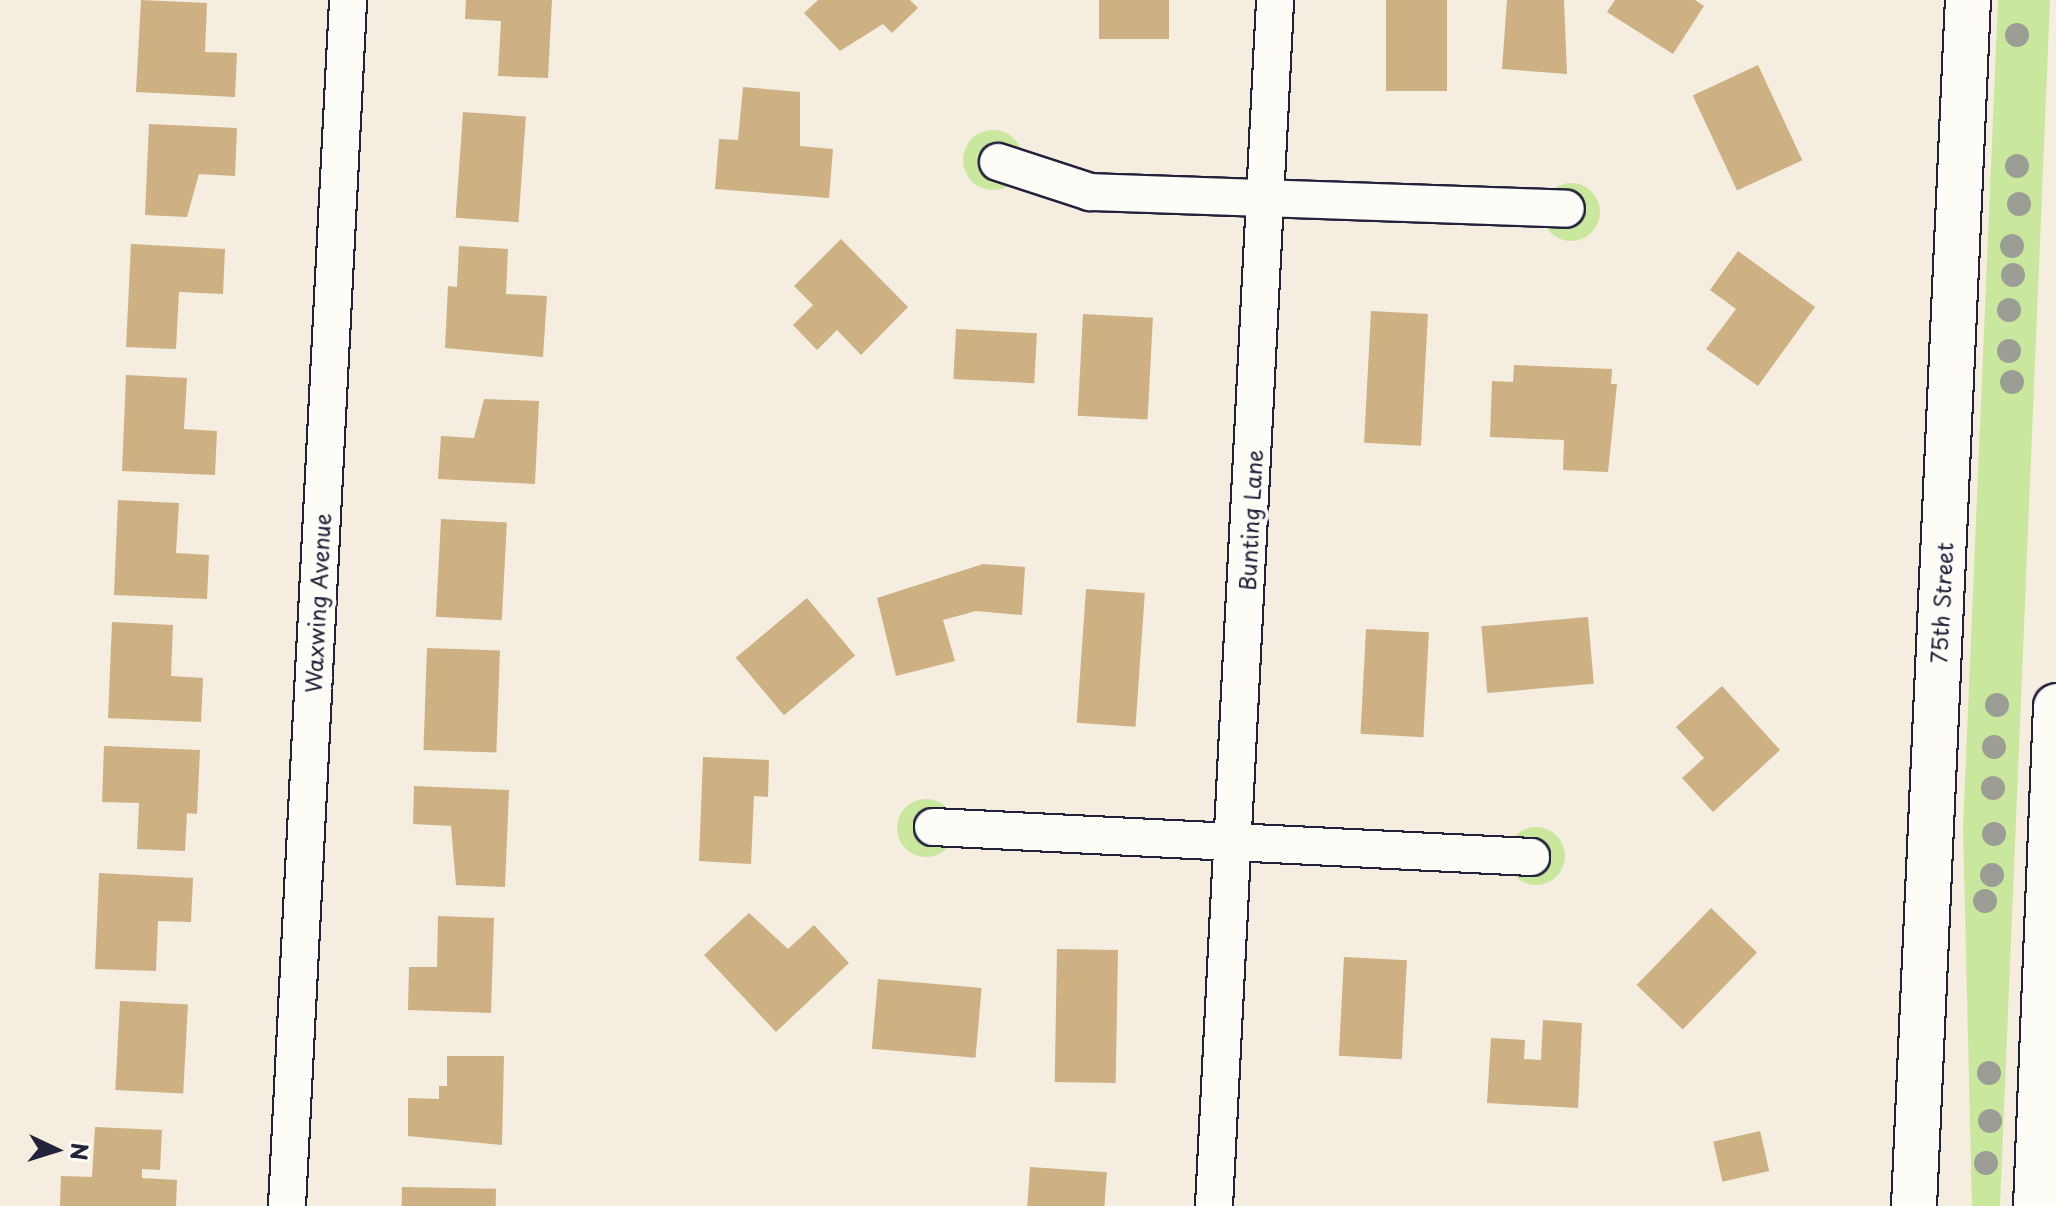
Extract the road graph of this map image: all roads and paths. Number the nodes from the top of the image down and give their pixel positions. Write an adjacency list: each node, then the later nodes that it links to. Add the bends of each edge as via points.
1 (348, 0): 11 (street, Waxwing Avenue)
2 (1275, 0): 5 (street, Bunting Lane)
3 (1968, 0): 13 (main road, 75th Street)
4 (998, 162): 5 (street, via 1090,192)
5 (1266, 199): 6 (street); 9 (street, Bunting Lane)
6 (1566, 209)
7 (2056, 706): 14 (main road)
8 (933, 827): 9 (street)
9 (1234, 842): 10 (street); 12 (street, Bunting Lane)
10 (1531, 857)
11 (287, 1206)
12 (1214, 1206)
13 (1914, 1206)
14 (2036, 1206)

